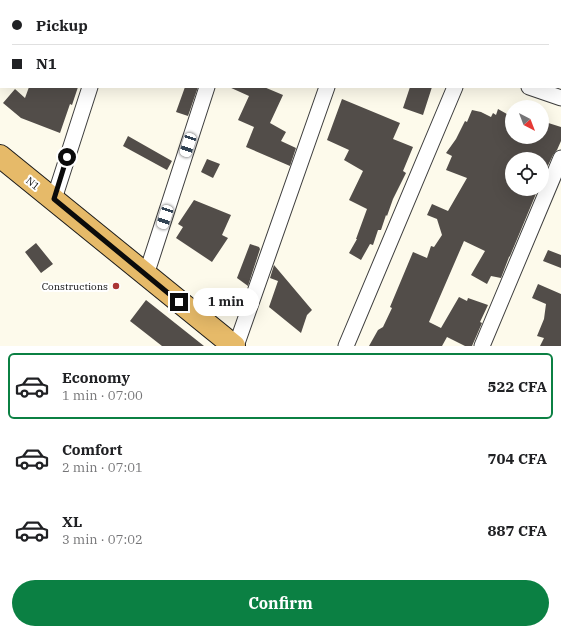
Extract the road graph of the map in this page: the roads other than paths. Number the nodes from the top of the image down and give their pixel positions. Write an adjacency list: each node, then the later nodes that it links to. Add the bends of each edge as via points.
1 (90, 88): 9 (street)
2 (207, 88): 10 (street)
3 (327, 88): 11 (street)
4 (454, 88): 12 (street)
5 (532, 88): 6 (street)
6 (561, 98)
7 (0, 156): 9 (highway, N1)
8 (561, 158): 13 (street)
9 (54, 199): 10 (highway, N1)
10 (146, 275): 11 (highway, N1)
11 (235, 346)
12 (346, 346)
13 (482, 346)

